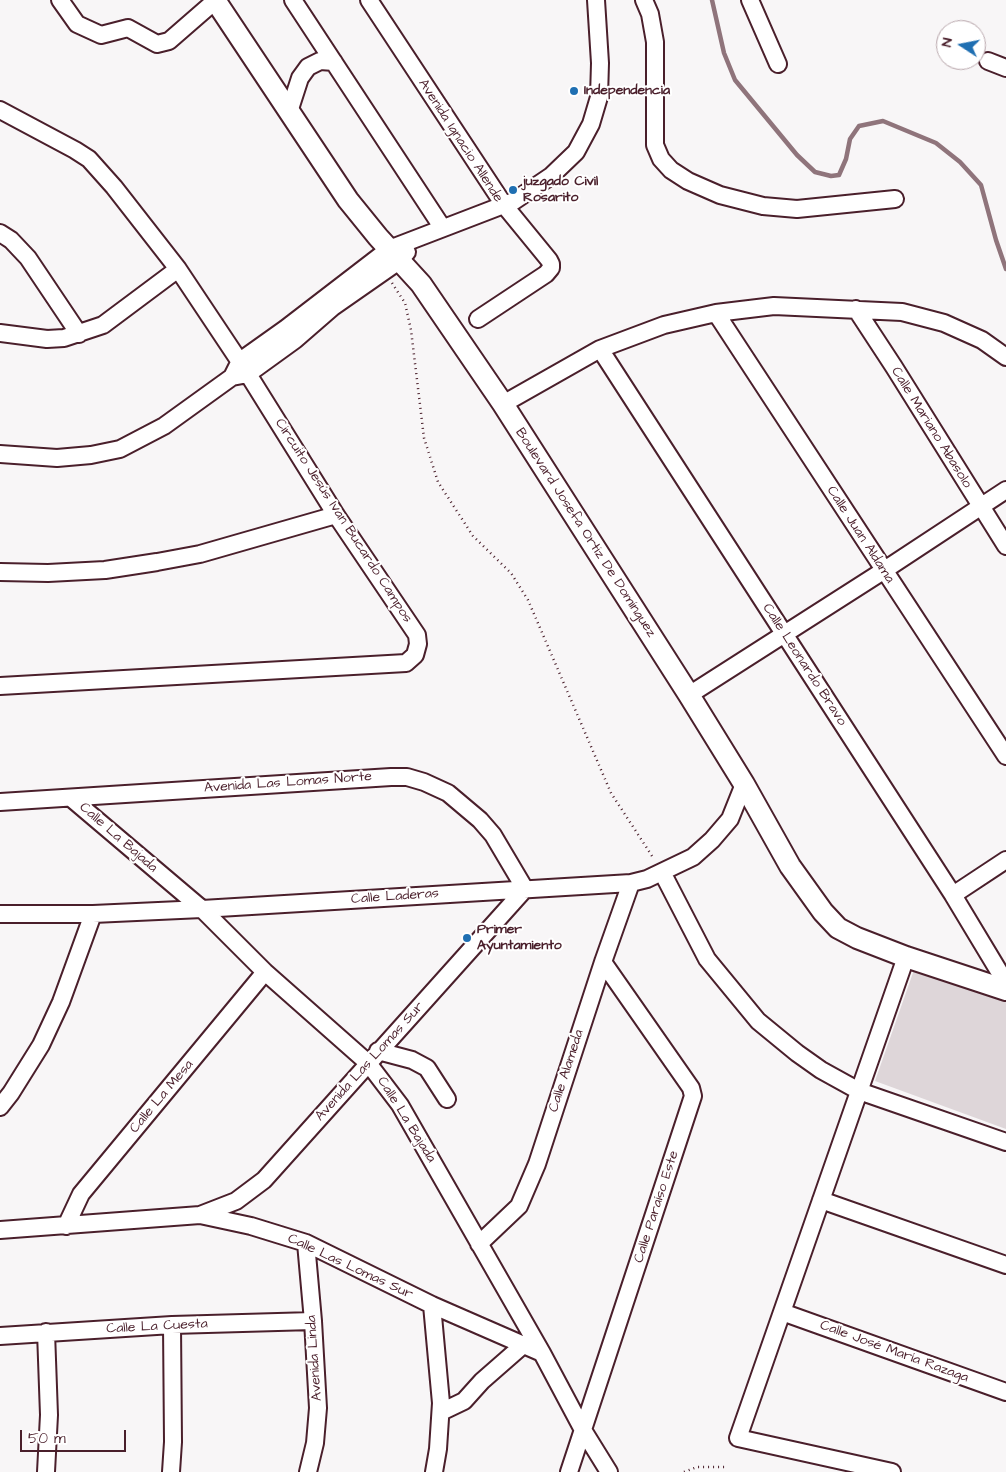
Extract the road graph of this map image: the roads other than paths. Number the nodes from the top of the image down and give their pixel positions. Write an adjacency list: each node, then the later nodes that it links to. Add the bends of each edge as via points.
1 (60, 0): 2 (street, via 77,24 101,35 128,28 157,44 169,41)
2 (215, 0): 13 (main road, Boulevard Josefa Ortiz De Domínguez)
3 (293, 0): 9 (street)
4 (369, 0): 15 (street, Avenida Ignacio Allende)
5 (596, 0): 15 (street, via 599,97 591,124 576,152 564,164 551,176)
6 (644, 0): 14 (street, via 655,42 656,146 661,159 671,170 720,195 763,206 797,208)
7 (750, 0): 10 (street)
8 (988, 61): 11 (street)
9 (334, 62): 13 (street, via 320,61 308,67 300,78); 16 (street)
10 (778, 64)
11 (1006, 68)
12 (0, 110): 19 (street, Circuito Jesús Ivan Bucardo Campos, via 89,159)
13 (288, 112): 18 (main road, Boulevard Josefa Ortiz De Domínguez)
14 (896, 199)
15 (504, 205): 16 (street, Avenida Ignacio Allende); 22 (street, via 549,260 551,268)
16 (442, 227): 18 (street, Avenida Ignacio Allende, via 418,238)
17 (0, 233): 24 (street, via 12,240 28,258)
18 (391, 260): 25 (street); 25 (street, via 334,307); 29 (main road, Boulevard Josefa Ortiz De Domínguez, via 421,284)
19 (178, 269): 24 (street, via 104,325); 28 (street, Circuito Jesús Ivan Bucardo Campos)
20 (856, 310): 21 (street, via 774,306); 27 (street, via 902,312 944,323 982,340); 32 (street, Calle Mariano Abasolo)
21 (716, 313): 26 (street, via 664,325); 35 (street, Calle Juan Aldama)
22 (478, 319)
23 (0, 334): 24 (street, via 47,339)
24 (79, 334)
25 (290, 334): 28 (street)
26 (600, 349): 29 (street); 37 (street, Calle Leonardo Bravo)
27 (1006, 357)
28 (240, 371): 30 (street, via 164,426 120,449 57,458); 33 (street, Circuito Jesús Ivan Bucardo Campos)
29 (503, 404): 39 (main road, Boulevard Josefa Ortiz De Domínguez)
30 (0, 454)
31 (1006, 490): 32 (street)
32 (980, 506): 34 (street, Calle Mariano Abasolo); 35 (street)
33 (336, 515): 36 (street, via 208,552 157,562 86,571); 38 (street, Circuito Jesús Ivan Bucardo Campos, via 417,635 415,655 406,663)
34 (1006, 546)
35 (884, 571): 37 (street); 40 (street, Calle Juan Aldama)
36 (0, 572)
37 (785, 635): 39 (street); 48 (street, Calle Leonardo Bravo)
38 (0, 686)
39 (689, 695): 41 (main road, Boulevard Josefa Ortiz De Domínguez)
40 (1006, 756)
41 (744, 784): 45 (street, Calle Laderas, via 730,819 712,840 693,857); 52 (main road, Boulevard Josefa Ortiz De Domínguez, via 790,866 823,912 838,928)
42 (72, 798): 43 (street, Avenida Las Lomas Norte); 47 (street, Avenida Las Lomas Norte, via 407,778 448,793 480,820 493,835); 49 (street, Calle La Bajada)
43 (0, 802)
44 (1006, 860): 48 (street)
45 (662, 872): 46 (street, Calle Laderas); 58 (street, via 707,958 758,1021 797,1054)
46 (631, 883): 47 (street, Calle Laderas); 53 (street, Calle Alameda)
47 (525, 889): 49 (street, Calle Laderas); 57 (street, Avenida Las Lomas Sur)
48 (954, 895): 55 (street, Calle Leonardo Bravo)
49 (202, 909): 51 (street, Calle Laderas); 54 (street, Calle La Bajada)
50 (0, 914): 51 (street, Calle Laderas)
51 (93, 914): 60 (street, via 62,1002 41,1045)
52 (906, 957): 56 (main road, Boulevard Josefa Ortiz De Domínguez); 58 (street)
53 (603, 962): 67 (street, Calle Alameda, via 537,1164 519,1206); 79 (street, Calle Paraíso Este, via 691,1088 693,1096)
54 (265, 972): 57 (street, Calle La Bajada); 64 (street, Calle La Mesa, via 81,1194)
55 (1006, 984)
56 (1006, 990)
57 (373, 1057): 59 (street, via 412,1060 427,1068); 63 (street, Avenida Las Lomas Sur, via 264,1180 236,1201); 67 (street, Calle La Bajada)
58 (859, 1091): 61 (street); 62 (street)
59 (447, 1099)
60 (0, 1107)
61 (1006, 1142)
62 (821, 1200): 68 (street); 70 (street)
63 (200, 1215): 64 (street, Calle Las Lomas Sur); 66 (street, Calle Las Lomas Sur, via 251,1226)
64 (66, 1226): 65 (street, Calle Las Lomas Sur)
65 (0, 1230)
66 (306, 1244): 69 (street, Calle Las Lomas Sur); 71 (street, Avenida Linda)
67 (479, 1244): 76 (street, Calle La Bajada)
68 (1006, 1265)
69 (432, 1305): 75 (street, Calle Las Lomas Sur); 78 (street)
70 (782, 1312): 77 (street, Calle José María Razaga); 86 (street, via 738,1438)
71 (313, 1321): 72 (street, Calle La Cuesta); 82 (street, Avenida Linda, via 318,1408)
72 (172, 1325): 73 (street, Calle La Cuesta); 81 (street)
73 (46, 1332): 74 (street, Calle La Cuesta); 80 (street, via 49,1415)
74 (0, 1336)
75 (522, 1346): 76 (street, Calle Las Lomas Sur); 78 (street, via 482,1381 464,1402)
76 (542, 1353): 79 (street, Calle La Bajada)
77 (1006, 1392)
78 (441, 1412): 83 (street)
79 (583, 1430): 84 (street, Calle Paraíso Este); 85 (street, Calle La Bajada)
80 (46, 1472)
81 (171, 1472)
82 (308, 1472)
83 (434, 1472)
84 (569, 1472)
85 (609, 1472)
86 (892, 1472)

